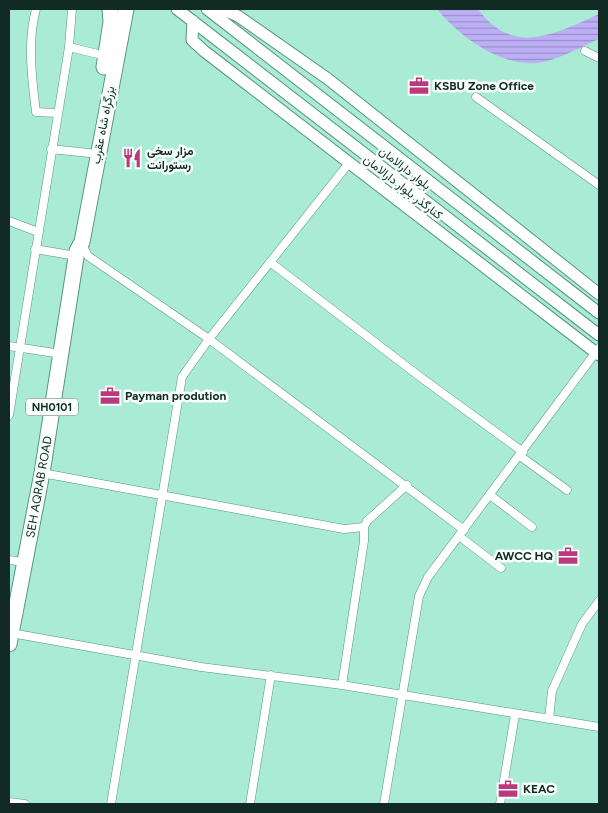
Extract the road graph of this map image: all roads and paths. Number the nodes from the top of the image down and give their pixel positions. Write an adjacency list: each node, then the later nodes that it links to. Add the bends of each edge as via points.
1 (36, 9): 13 (street, via 32,30 32,79 36,112)
2 (72, 9): 8 (street)
3 (110, 9): 10 (highway, NH0101)
4 (126, 9): 20 (highway, بزرگراه شاه عقرب / NH0101)
5 (177, 9): 7 (main road, بلوار دارالامان)
6 (208, 9): 23 (main road, via 226,11 246,21 328,79); 24 (main road, بلوار دارالامان)
7 (193, 22): 16 (main road, کنارگذر بلوار دارالامان, via 192,40); 25 (main road, بلوار دارالامان)
8 (68, 47): 10 (street); 13 (street)
9 (586, 51): 11 (street)
10 (106, 56): 15 (highway, SEH AQRAB ROAD / NH0101)
11 (599, 58)
12 (476, 97): 17 (street)
13 (57, 113): 14 (street)
14 (51, 149): 15 (street); 19 (street)
15 (89, 153): 20 (highway, SEH AQRAB ROAD / NH0101)
16 (349, 163): 22 (street); 29 (main road, کنارگذر بلوار دارالامان)
17 (599, 184)
18 (9, 222): 19 (street)
19 (38, 232): 21 (street)
20 (77, 247): 21 (street); 26 (street); 30 (highway, SEH AQRAB ROAD / NH0101)
21 (35, 249): 28 (street)
22 (270, 262): 26 (street); 32 (street)
23 (599, 294)
24 (599, 313)
25 (599, 335)
26 (209, 340): 34 (street); 37 (street, via 182,377)
27 (9, 346): 28 (street)
28 (19, 347): 30 (street); 31 (street)
29 (598, 352): 32 (street)
30 (61, 354): 33 (highway, SEH AQRAB ROAD / NH0101)
31 (9, 415)
32 (522, 454): 35 (street); 36 (street)
33 (42, 473): 37 (street); 42 (highway, SEH AQRAB ROAD / NH0101)
34 (406, 486): 38 (street); 40 (street)
35 (567, 490)
36 (490, 495): 39 (street); 40 (street)
37 (164, 496): 38 (street, via 344,529); 46 (street)
38 (364, 527): 48 (street)
39 (532, 527)
40 (461, 533): 43 (street); 49 (street, via 428,577 420,596)
41 (9, 560): 42 (street)
42 (25, 562): 45 (highway, SEH AQRAB ROAD / NH0101)
43 (501, 568)
44 (599, 601): 51 (street, via 582,624 552,691)
45 (10, 639): 46 (street)
46 (137, 656): 47 (street); 55 (street)
47 (271, 675): 48 (street); 56 (street)
48 (342, 685): 49 (street)
49 (402, 697): 50 (street); 57 (street)
50 (515, 714): 51 (street); 58 (street)
51 (549, 719): 52 (street)
52 (599, 727)
53 (9, 802): 54 (street)
54 (25, 804)
55 (111, 804)
56 (250, 804)
57 (384, 804)
58 (500, 804)

